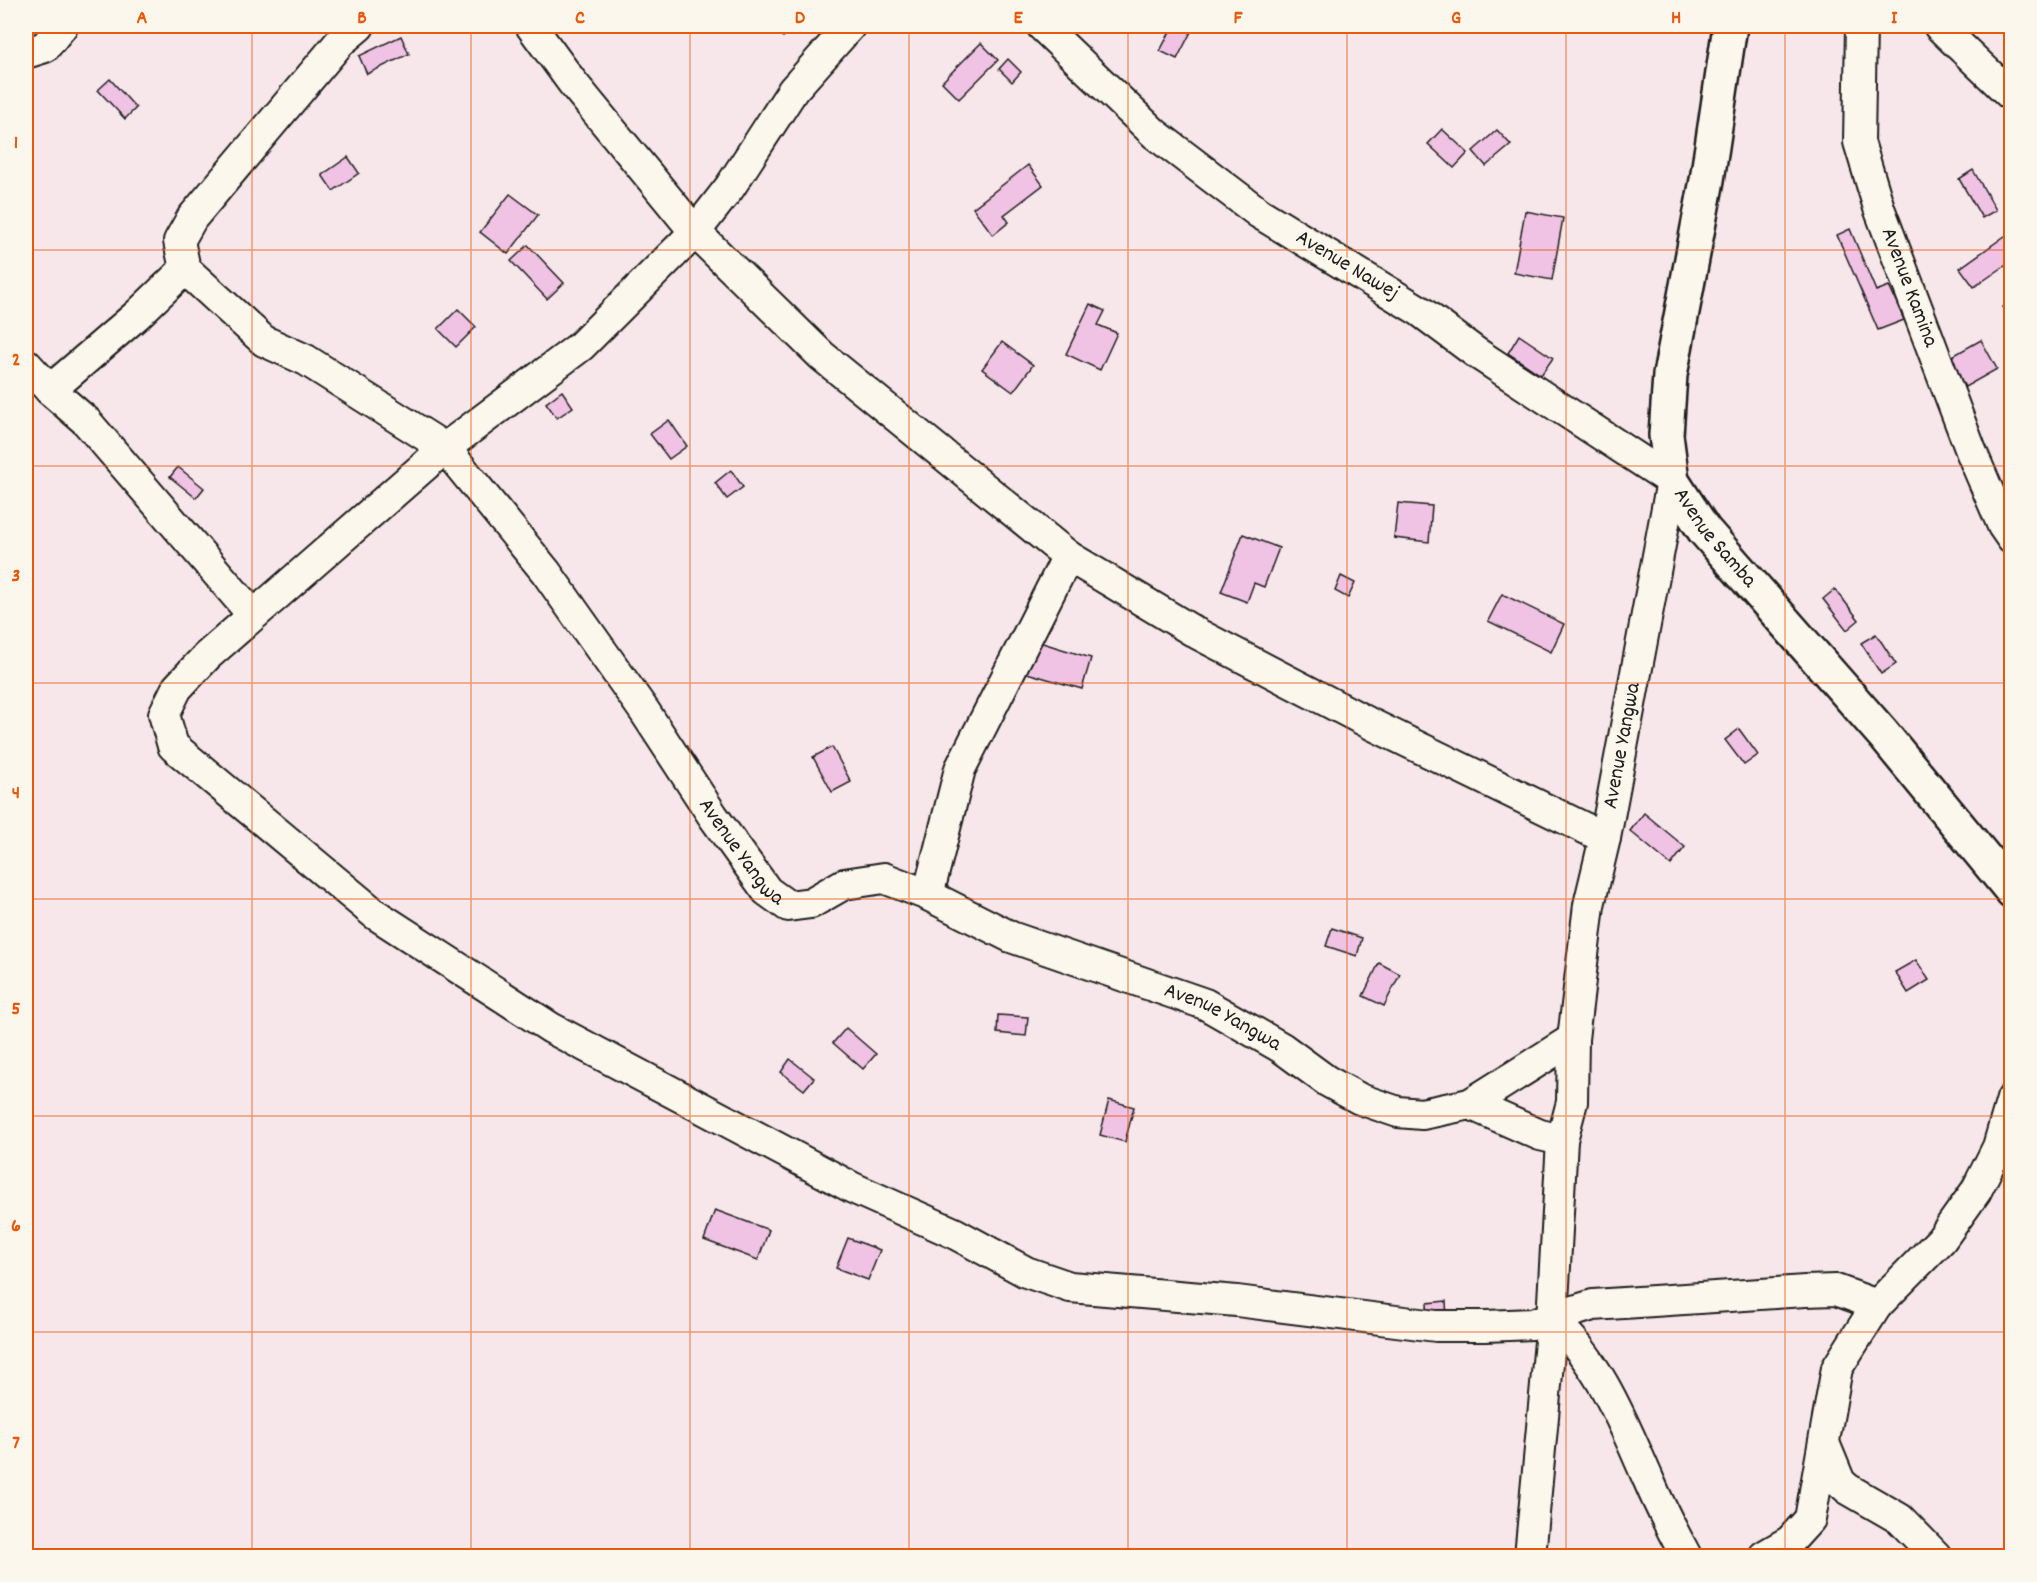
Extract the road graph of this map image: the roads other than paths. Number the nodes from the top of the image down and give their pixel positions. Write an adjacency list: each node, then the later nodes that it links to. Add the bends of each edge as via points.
1 (62, 26): 9 (street, via 45,47)
2 (359, 26): 12 (street, via 340,42 192,218 179,241)
3 (531, 26): 11 (street)
4 (850, 26): 11 (street, via 793,90)
5 (1042, 26): 16 (street, Avenue Nawej, via 1155,134 1259,213 1420,311 1475,352)
6 (1730, 26): 16 (street, Avenue Samba, via 1707,180 1670,375 1666,435)
7 (1861, 26): 17 (street, Avenue Kamina, via 1859,142 1879,208 1971,451)
8 (1939, 26): 10 (street)
9 (26, 53)
10 (2012, 96)
11 (695, 232): 15 (street, via 580,346); 18 (street, via 822,357)
12 (185, 269): 14 (street); 15 (street, Avenue Yangwa, via 264,341 306,360)
13 (26, 364): 14 (street)
14 (50, 390): 19 (street, via 86,421)
15 (445, 448): 19 (street); 22 (street, Avenue Yangwa, via 546,572 767,891 788,906 810,903 844,884 884,878)
16 (1671, 481): 20 (street, Avenue Yangwa); 21 (street, Avenue Samba, via 1704,530)
17 (2012, 539)
18 (1068, 556): 20 (street, via 1198,634); 22 (street, via 960,769)
19 (253, 615): 28 (street, via 177,688 164,714 172,746 375,914 562,1034 853,1188 954,1233 1026,1272 1070,1287 1237,1301 1436,1326 1521,1325)
20 (1605, 838): 23 (street, Avenue Yangwa, via 1589,904)
21 (2012, 891)
22 (928, 895): 25 (street, Avenue Yangwa, via 1011,937 1205,1004 1360,1099 1398,1112 1422,1114)
23 (1573, 1039): 25 (street); 26 (street, Avenue Yangwa, via 1572,1101)
24 (2012, 1099): 27 (street, via 1998,1147 1976,1191 1941,1240)
25 (1470, 1104): 26 (street, via 1540,1136)
26 (1562, 1140): 28 (street, Avenue Yangwa)
27 (1877, 1305): 28 (street, via 1836,1290 1805,1291 1593,1305); 29 (street, via 1837,1368)
28 (1552, 1320): 30 (street, Avenue Yangwa); 31 (street, via 1568,1334 1612,1400)
29 (1824, 1443): 32 (street, via 1810,1519 1791,1541); 33 (street, via 1840,1482 1900,1520)
30 (1530, 1557)
31 (1686, 1557)
32 (1764, 1557)
33 (1936, 1557)

